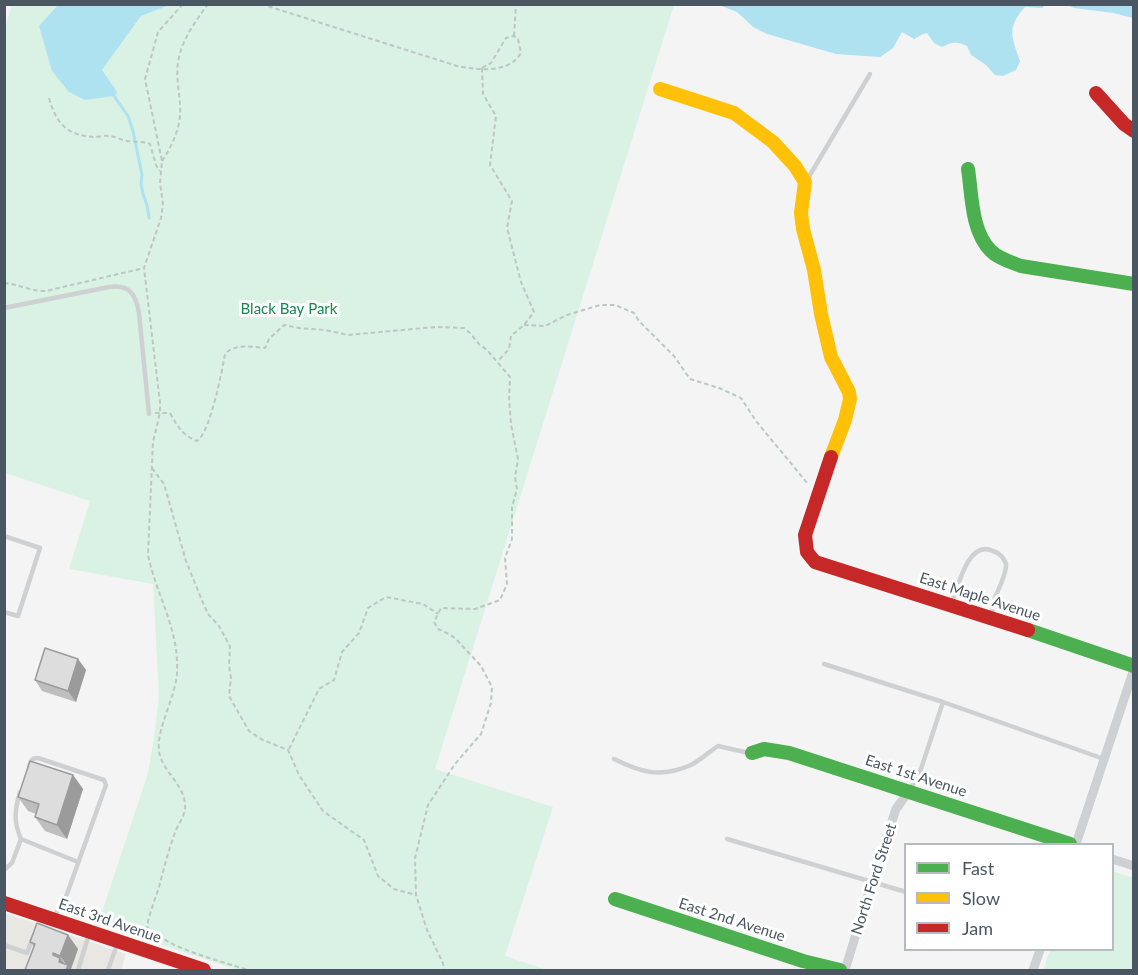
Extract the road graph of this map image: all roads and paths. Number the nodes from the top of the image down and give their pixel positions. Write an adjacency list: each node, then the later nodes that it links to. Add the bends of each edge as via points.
1 (183, 4): 12 (path, via 158,32 145,79)
2 (208, 4): 12 (path, via 192,25 178,62 179,121)
3 (261, 4): 6 (path, via 457,66)
4 (516, 4): 5 (path)
5 (514, 36): 6 (path, via 506,38 490,63); 6 (path, via 521,50 515,61 494,69)
6 (482, 68): 20 (path, via 483,94 496,116 490,165 512,201 507,228 521,282 534,312)
7 (870, 74): 15 (lane)
8 (660, 88): 15 (street, via 734,113 773,142)
9 (1096, 93): 11 (street)
10 (49, 98): 14 (path, via 59,120 71,132 150,144)
11 (1134, 131)
12 (162, 161): 14 (path)
13 (968, 169): 18 (street, via 977,225 983,242 992,252 1021,266)
14 (160, 171): 16 (path, via 161,218)
15 (805, 182): 25 (street, via 803,229 831,357 850,399)
16 (144, 268): 17 (path, via 46,291); 22 (path)
17 (4, 283)
18 (1134, 284)
19 (4, 308): 23 (lane, via 114,286 130,291 139,313)
20 (524, 325): 21 (path, via 511,336 509,349); 25 (path, via 545,326 600,305 615,305 634,313 675,356 690,380 741,398)
21 (498, 362): 22 (path, via 464,328 348,335 284,325 265,348 243,346 225,354 201,439 187,437 170,413); 29 (path, via 510,377 509,399 518,459 512,539 505,558 507,584 500,600 475,609 441,608)
22 (160, 413): 24 (path)
23 (149, 414)
24 (152, 468): 34 (path, via 164,484 186,561 208,614 230,646 229,696 249,731); 63 (path, via 147,555 174,635 178,672 159,751 185,800 147,927 175,945)
25 (818, 495): 27 (street, East Maple Avenue, via 805,535 807,552 815,562)
26 (4, 536): 28 (lane, via 40,548 18,616)
27 (951, 605): 30 (street, East Maple Avenue); 30 (lane, via 971,556 981,549 991,549 1006,564)
28 (4, 612)
29 (438, 614): 34 (path, via 423,604 386,597 368,608 359,633 342,652 334,680 319,689); 51 (path, via 434,622 438,628 455,638 481,666 492,687 491,703 481,734 428,805 415,858)
30 (991, 617): 32 (street, East Maple Avenue)
31 (824, 664): 33 (lane)
32 (1134, 668): 37 (street)
33 (943, 702): 37 (lane); 40 (lane, via 919,776)
34 (288, 750): 51 (path, via 298,775 323,811 364,840 378,876 394,889)
35 (752, 753): 36 (lane, via 718,746 692,764 661,774 634,769); 40 (street, East 1st Avenue, via 764,748 781,751)
36 (614, 759)
37 (1104, 759): 44 (street)
38 (28, 770): 46 (lane, via 31,760 38,758 104,780 106,785)
39 (21, 790): 41 (lane, via 14,810)
40 (909, 790): 43 (street, East 1st Avenue); 49 (street, North Ford Street, via 896,809)
41 (21, 839): 46 (lane); 48 (lane, via 12,863)
42 (727, 839): 49 (lane)
43 (1067, 843)
44 (1076, 843)
45 (1114, 859): 47 (street)
46 (78, 862): 54 (lane, via 67,894)
47 (1134, 866)
48 (4, 870)
49 (872, 882): 50 (lane); 66 (street, North Ford Street)
50 (904, 891)
51 (416, 895): 64 (path)
52 (615, 899): 65 (street, East 2nd Avenue)
53 (4, 903): 54 (street, East 3rd Avenue)
54 (44, 920): 55 (street, East 3rd Avenue)
55 (90, 932): 57 (street, East 3rd Avenue); 60 (lane)
56 (34, 935): 58 (lane, via 27,953)
57 (117, 942): 61 (lane); 62 (street, East 3rd Avenue)
58 (4, 945)
59 (1040, 951): 67 (street)
60 (78, 970)
61 (108, 970)
62 (204, 970)
63 (248, 970)
64 (444, 970)
65 (840, 970)
66 (845, 970)
67 (1033, 970)

